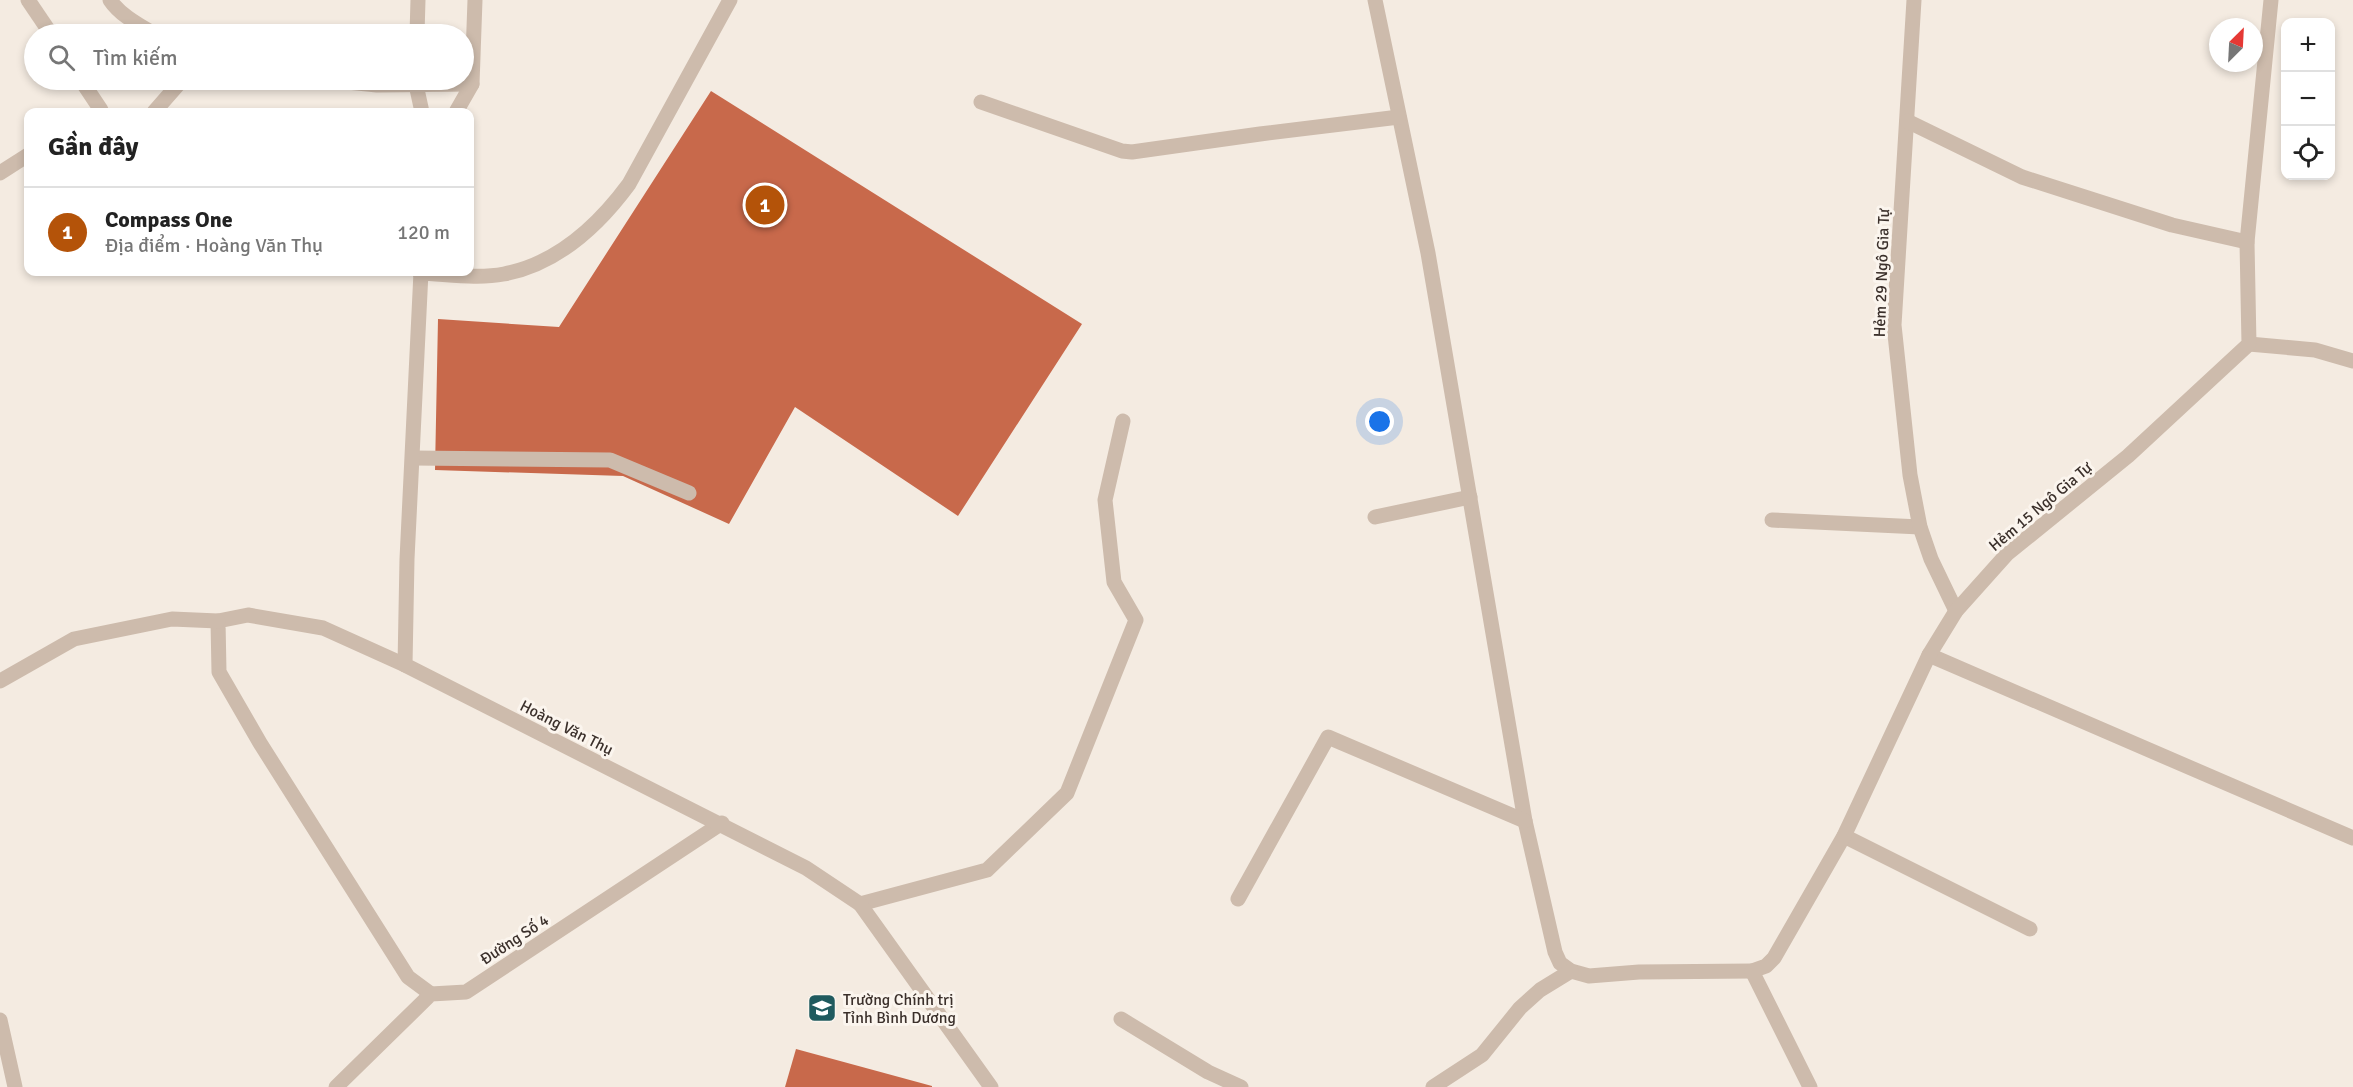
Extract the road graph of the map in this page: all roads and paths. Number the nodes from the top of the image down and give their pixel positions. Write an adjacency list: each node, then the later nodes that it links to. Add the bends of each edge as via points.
1 (28, 0): 9 (street)
2 (110, 0): 10 (street)
3 (418, 0): 11 (street)
4 (475, 0): 12 (street)
5 (730, 0): 27 (street, via 612,207 580,238 537,263 502,274)
6 (1374, 0): 22 (street)
7 (1914, 0): 23 (street, Hẻm 29 Ngô Gia Tự)
8 (2271, 0): 26 (street)
9 (44, 24)
10 (136, 24)
11 (417, 24)
12 (474, 28)
13 (88, 90): 18 (street)
14 (173, 90): 19 (street)
15 (417, 90): 20 (street)
16 (469, 90): 21 (street)
17 (981, 102): 22 (street, via 1132,152)
18 (100, 108)
19 (158, 108)
20 (421, 108)
21 (458, 108)
22 (1399, 117): 34 (street, via 1428,253)
23 (1907, 121): 26 (street, via 2022,177 2172,225); 37 (street, Hẻm 29 Ngô Gia Tự, via 1894,325 1910,475)
24 (24, 158): 25 (street)
25 (0, 173)
26 (2247, 242): 29 (street)
27 (474, 273)
28 (421, 276): 32 (street)
29 (2249, 344): 30 (street, via 2315,350); 38 (street, Hẻm 15 Ngô Gia Tự, via 2128,456 2007,554)
30 (2353, 361)
31 (1123, 421): 48 (street, via 1105,500 1114,582 1136,620 1067,793 987,870)
32 (413, 458): 33 (street, via 610,460); 41 (street)
33 (689, 493)
34 (1470, 497): 35 (street); 43 (street)
35 (1375, 517)
36 (1772, 520): 37 (street)
37 (1920, 527): 38 (street, Hẻm 29 Ngô Gia Tự)
38 (1956, 611): 40 (street, Hẻm 15 Ngô Gia Tự)
39 (218, 621): 41 (street, Hoàng Văn Thụ, via 249,615 323,628); 42 (street, Hoàng Văn Thụ, via 172,619 74,639); 52 (street, via 219,672 408,977)
40 (1929, 655): 45 (street, Hẻm 15 Ngô Gia Tự); 46 (street)
41 (405, 665): 44 (street, Hoàng Văn Thụ)
42 (0, 681)
43 (1525, 821): 47 (street, via 1328,737); 50 (street, via 1555,952 1560,963)
44 (722, 823): 48 (street, Hoàng Văn Thụ, via 806,868); 52 (street, Đường Số 4, via 466,992)
45 (1844, 836): 49 (street); 51 (street, Hẻm 15 Ngô Gia Tự, via 1774,958)
46 (2353, 838)
47 (1238, 898)
48 (860, 904): 57 (street, Hoàng Văn Thụ)
49 (2030, 929)
50 (1571, 971): 51 (street, via 1589,976); 59 (street, via 1520,1008 1482,1055)
51 (1752, 971): 60 (street)
52 (431, 994): 56 (street)
53 (1121, 1019): 58 (street, via 1208,1072)
54 (0, 1020): 55 (street)
55 (15, 1087)
56 (336, 1087)
57 (992, 1087)
58 (1241, 1087)
59 (1433, 1087)
60 (1810, 1087)

